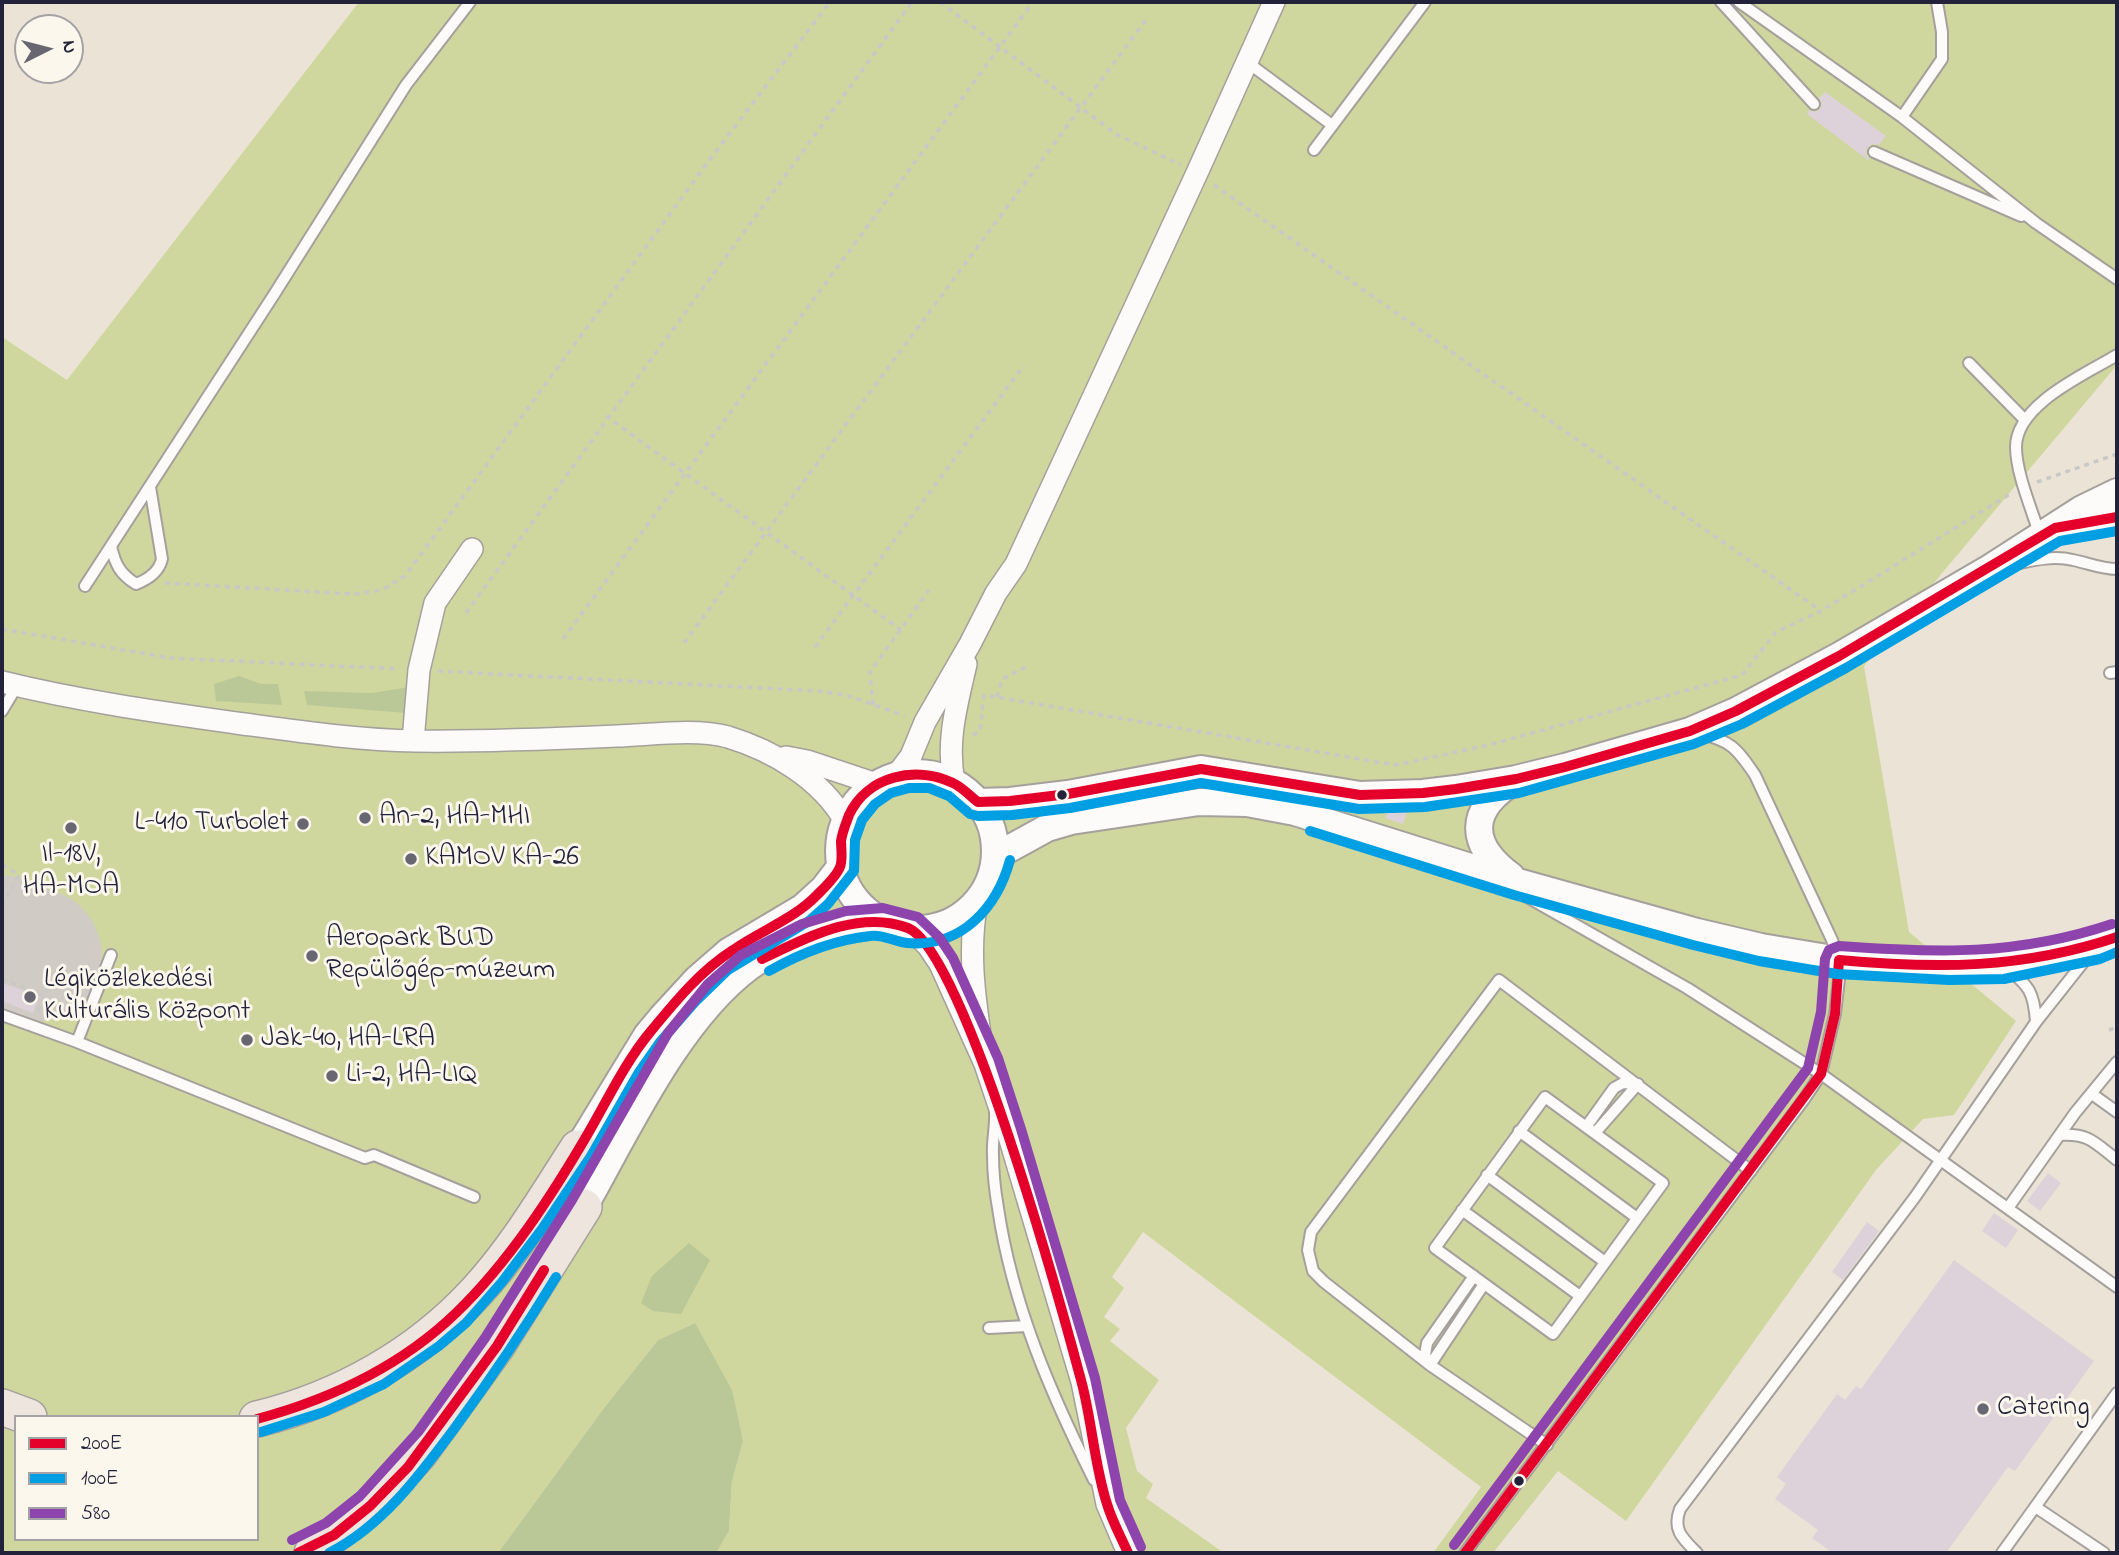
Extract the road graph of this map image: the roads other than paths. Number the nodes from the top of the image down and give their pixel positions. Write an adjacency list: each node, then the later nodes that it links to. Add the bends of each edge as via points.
1 (470, 2): 18 (lane, via 406,85)
2 (1274, 2): 7 (street)
3 (1425, 2): 10 (lane)
4 (1721, 2): 8 (lane)
5 (1739, 2): 9 (lane)
6 (1937, 2): 9 (lane, via 1942,59)
7 (1247, 62): 10 (lane); 27 (street, via 1016,564)
8 (1814, 104)
9 (1902, 117): 13 (lane)
10 (1332, 125): 11 (lane)
11 (1314, 150)
12 (1874, 152): 13 (lane)
13 (2036, 223): 14 (lane)
14 (2117, 279)
15 (2117, 355): 17 (lane, via 2047,397)
16 (1969, 363): 17 (lane)
17 (2025, 420): 21 (lane, via 2016,446 2018,463)
18 (150, 487): 22 (lane); 22 (lane, via 161,567 136,583 123,575)
19 (2117, 492): 21 (street)
20 (2117, 517): 21 (street)
21 (2048, 533): 24 (street)
22 (111, 546): 26 (lane)
23 (472, 549): 31 (street, via 435,603 419,670)
24 (1990, 568): 25 (lane, via 2054,558); 30 (street, via 1839,656)
25 (2117, 569)
26 (85, 586)
27 (970, 645): 34 (street, via 911,755); 35 (street, via 951,730)
28 (9, 684): 29 (lane); 31 (street, via 138,709 317,734)
29 (2, 711)
30 (1690, 731): 33 (street); 47 (lane, via 1724,739 1755,775)
31 (413, 741): 32 (street, via 708,734)
32 (767, 753): 34 (street, via 807,761 856,779); 37 (street, via 817,783)
33 (1516, 779): 36 (street, via 1423,793 1360,795 1201,769 1068,794); 41 (street, via 1483,808 1480,828 1482,845 1494,863)
34 (886, 780): 35 (street, via 926,773); 37 (street, via 858,800)
35 (954, 782): 36 (street)
36 (978, 802): 38 (street, via 990,822)
37 (845, 821): 39 (street)
38 (996, 856): 40 (street, via 1047,828 1071,821 1199,802 1247,803); 42 (street, via 990,880)
39 (841, 866): 43 (street, via 855,899); 62 (street, via 803,908 728,953 697,979 647,1035)
40 (1472, 866): 41 (street); 54 (lane, via 1687,988)
41 (1518, 881): 47 (street, via 1697,932)
42 (977, 901): 44 (street, via 941,926); 53 (street, via 973,987)
43 (883, 922): 44 (street); 68 (street, via 849,925 807,937 749,967 718,994 680,1041)
44 (911, 929): 53 (street, via 940,964)
45 (2107, 941): 48 (street); 50 (lane)
46 (111, 955): 51 (lane)
47 (1839, 960): 48 (street); 54 (lane, via 1835,1014)
48 (2002, 965): 50 (lane, via 2029,987)
49 (2, 1014): 51 (lane)
50 (2036, 1022): 64 (lane)
51 (77, 1041): 67 (lane, via 365,1158 374,1155)
52 (2117, 1062): 57 (lane)
53 (985, 1064): 56 (street)
54 (1821, 1074): 64 (lane); 65 (lane)
55 (1638, 1084): 59 (lane, via 1614,1088); 65 (lane); 79 (lane, via 1499,980 1311,1232 1308,1250 1314,1270 1324,1282)
56 (993, 1088): 77 (lane, via 992,1153 998,1208); 84 (street, via 1082,1382)
57 (2092, 1094): 58 (lane); 61 (lane)
58 (2117, 1112)
59 (1590, 1130): 60 (lane, via 1545,1097); 71 (lane, via 1663,1183)
60 (1520, 1132): 66 (lane); 71 (lane)
61 (2060, 1135): 63 (lane, via 2083,1135); 69 (lane)
62 (578, 1148): 81 (highway, via 503,1260 452,1316 365,1379 311,1404); 82 (highway, via 493,1306)
63 (2117, 1160)
64 (1940, 1161): 69 (lane); 90 (lane, via 1680,1509 1676,1529)
65 (1751, 1171): 83 (lane)
66 (1487, 1175): 70 (lane); 72 (lane)
67 (474, 1197)
68 (584, 1207): 82 (highway, via 498,1346)
69 (2008, 1208): 75 (lane)
70 (1462, 1210): 73 (lane, via 1435,1248); 76 (lane)
71 (1637, 1218): 72 (lane)
72 (1605, 1262): 76 (lane)
73 (1474, 1276): 74 (lane); 79 (lane, via 1427,1343)
74 (1484, 1284): 76 (lane, via 1553,1334); 79 (lane)
75 (2117, 1287)
76 (1580, 1296)
77 (1027, 1326): 78 (lane); 84 (lane, via 1047,1382)
78 (989, 1328)
79 (1430, 1365): 83 (lane)
80 (2117, 1393): 85 (lane)
81 (259, 1418)
82 (445, 1418): 86 (highway, via 408,1467)
83 (1547, 1445): 89 (lane)
84 (1107, 1504): 88 (street)
85 (2037, 1508): 91 (lane); 92 (lane)
86 (323, 1544): 87 (highway)
87 (298, 1553)
88 (1129, 1553)
89 (1465, 1553)
90 (1697, 1553)
91 (2003, 1553)
92 (2104, 1553)

